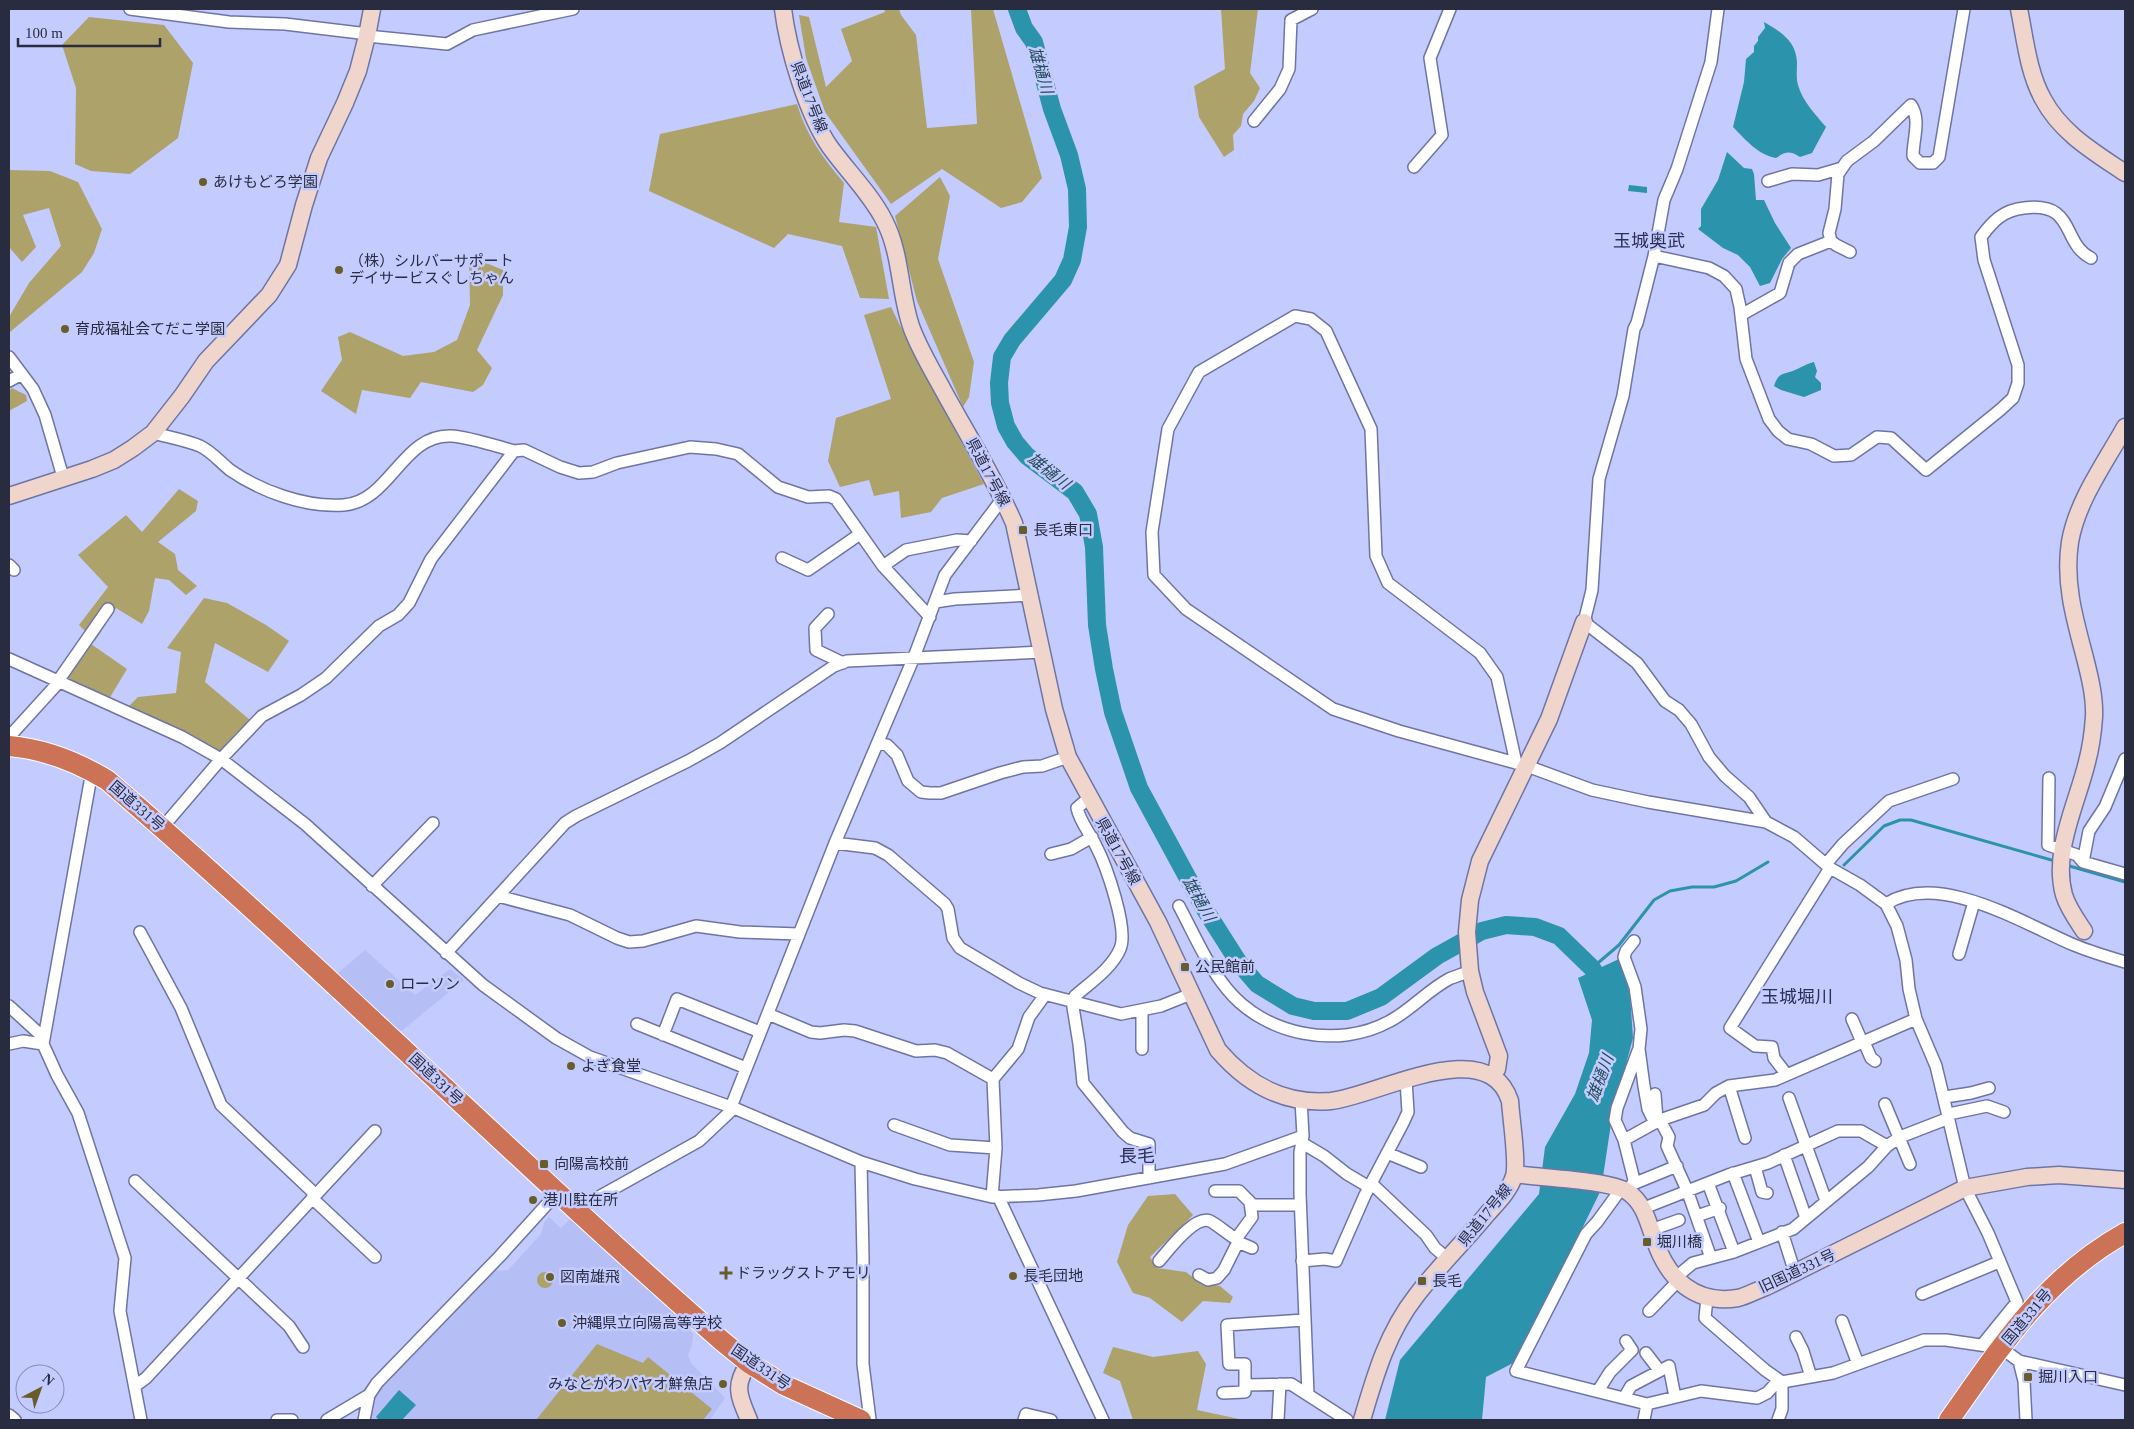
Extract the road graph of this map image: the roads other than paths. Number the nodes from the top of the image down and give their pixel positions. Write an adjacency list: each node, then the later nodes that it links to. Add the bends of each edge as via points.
1 (130, 9): 10 (street)
2 (372, 9): 10 (street)
3 (573, 9): 10 (street, via 473,30 447,44)
4 (783, 9): 29 (street, 県道17号線, via 786,32 819,130 884,218 896,250 912,328)
5 (1312, 9): 11 (street, via 1291,20 1289,69 1280,89)
6 (1450, 9): 12 (street, via 1430,58 1442,135)
7 (1718, 9): 18 (street, via 1711,62 1678,170 1664,200)
8 (1964, 9): 13 (street, via 1939,157 1932,163 1920,163 1913,156 1917,124 1915,111 1910,105)
9 (2019, 9): 14 (street, via 2035,81 2050,110 2076,138)
10 (367, 35): 25 (street, via 351,90 319,158 293,251 280,280 206,361)
11 (1254, 121)
12 (1414, 167)
13 (1842, 168): 15 (street, via 1818,174 1792,174); 16 (street, via 1838,174 1829,233)
14 (2125, 173)
15 (1768, 181)
16 (1831, 241): 17 (street); 20 (street, via 1798,254 1789,263 1780,292)
17 (1850, 252)
18 (1654, 256): 20 (street, via 1709,268 1724,276 1736,289); 39 (street, via 1634,329 1623,396 1599,479 1592,590)
19 (2091, 258): 20 (street, via 2080,252 2070,230 2058,215 2041,206 2015,209 1994,220 1981,237 1983,252 2018,365 2018,383 2013,398 1926,470 1891,438 1877,437 1851,455 1834,456 1778,432 1769,419 1746,359)
20 (1741, 316)
21 (9, 357): 22 (street)
22 (22, 374): 23 (street); 27 (street, via 45,415)
23 (9, 381)
24 (2125, 427): 62 (street, via 2082,505 2070,543 2069,590 2093,692 2094,715 2087,763)
25 (153, 433): 26 (street, via 201,446 230,470 260,488 326,505 346,505 365,498 414,448 430,438 452,436); 27 (street, via 114,460)
26 (514, 450): 30 (street, via 524,450 579,473 690,447 738,454 778,487 808,497 836,499); 49 (street, via 431,559 409,603 398,615 379,626 326,678 262,716)
27 (62, 478): 28 (street)
28 (9, 496)
29 (1003, 498): 31 (street); 34 (street, 県道17号線, via 1020,541)
30 (860, 534): 32 (street, via 808,570); 33 (street)
31 (971, 541): 33 (street, via 957,540 906,550); 35 (street, via 946,575)
32 (782, 558)
33 (883, 566): 38 (street)
34 (1031, 595): 35 (street); 40 (street, 県道17号線)
35 (936, 602): 38 (street)
36 (108, 609): 44 (street)
37 (828, 614): 43 (street, via 815,628 816,650)
38 (930, 617): 41 (street)
39 (1584, 622): 51 (street, via 1549,719); 57 (street, via 1637,663 1666,701 1692,724 1709,757 1749,797)
40 (1042, 652): 41 (street); 48 (street, 県道17号線)
41 (914, 657): 43 (street); 46 (street)
42 (9, 659): 44 (street)
43 (843, 662): 67 (street, via 720,743 565,823)
44 (58, 681): 45 (street); 49 (street, via 182,737)
45 (9, 737)
46 (878, 742): 48 (street, via 897,755 908,781 921,792 930,793 941,793 1000,773 1042,766); 60 (street)
47 (9, 746): 52 (highway, 国道331号, via 51,754)
48 (1068, 757): 55 (street, 県道17号線)
49 (221, 759): 58 (street); 66 (street, via 305,824)
50 (2125, 759): 63 (street, via 2105,807 2089,831)
51 (1521, 764): 51 (street, via 1399,731 1333,709 1186,609 1154,575 1152,532 1168,429 1199,372 1294,316 1311,319 1326,331 1372,428 1376,556 1388,583 1480,653 1489,664 1497,677); 57 (street, via 1592,790); 79 (street, via 1480,860 1470,900 1467,932)
52 (92, 771): 58 (highway, 国道331号); 91 (street)
53 (2049, 778): 62 (street, via 2048,845)
54 (1953, 779): 64 (street, via 1889,801 1843,844)
55 (1089, 798): 59 (street, via 1077,808); 80 (street, 県道17号線, via 1158,922)
56 (433, 822): 66 (street)
57 (1766, 822): 64 (street, via 1794,837)
58 (162, 828): 140 (highway, 国道331号)
59 (1092, 837): 61 (street, via 1070,849); 82 (street, via 1122,920 1122,941 1106,970)
60 (835, 843): 73 (street); 81 (street, via 875,848 898,862 945,904 953,938 960,948)
61 (1051, 854)
62 (2063, 854): 63 (street, via 2077,855); 71 (street, via 2061,878 2070,910)
63 (2083, 862): 65 (street)
64 (1828, 866): 69 (street); 98 (street, via 1730,1028 1754,1046 1772,1046 1774,1058)
65 (2125, 874)
66 (372, 886): 75 (street)
67 (498, 896): 73 (street, via 570,915 629,942 696,926 740,932); 75 (street)
68 (1974, 902): 69 (street, via 1944,895 1912,894); 76 (street); 77 (street)
69 (1886, 904): 87 (street, via 1899,935)
70 (1179, 906): 79 (street, via 1229,991 1266,1020 1297,1032 1323,1036 1370,1030 1390,1021 1449,979)
71 (2084, 931): 76 (street)
72 (140, 932): 142 (street, via 181,1008 221,1105)
73 (799, 934): 85 (street)
74 (1634, 941): 95 (street, via 1624,958 1637,996)
75 (446, 953): 109 (street, via 490,991 556,1038 590,1057)
76 (2093, 953): 78 (street)
77 (1959, 954)
78 (2125, 962)
79 (1470, 971): 99 (street, via 1499,1056)
80 (1192, 994): 84 (street); 107 (street, 県道17号線, via 1218,1050 1234,1068 1258,1085)
81 (1045, 995): 82 (street); 100 (street, via 1029,1017 1018,1049)
82 (1072, 1001): 84 (street, via 1121,1014); 131 (street, via 1083,1083 1123,1132 1130,1138 1149,1144)
83 (9, 1006): 91 (street)
84 (1142, 1011): 94 (street)
85 (768, 1014): 89 (street); 100 (street, via 812,1032 855,1031 916,1051 935,1050)
86 (1852, 1019): 92 (street)
87 (1916, 1019): 92 (street); 105 (street)
88 (637, 1024): 90 (street)
89 (760, 1032): 90 (street, via 677,999); 97 (street)
90 (663, 1034): 97 (street)
91 (43, 1041): 93 (street); 189 (street, via 78,1113 125,1258 120,1311)
92 (1863, 1042): 96 (street); 98 (street)
93 (9, 1044)
94 (1142, 1049)
95 (1639, 1049): 112 (street, via 1648,1109); 118 (street, via 1615,1120)
96 (1875, 1061)
97 (746, 1068): 109 (street)
98 (1787, 1075): 102 (street, via 1775,1080)
99 (1492, 1076): 101 (street, 県道17号線, via 1472,1069); 130 (street, 県道17号線, via 1503,1085 1510,1101)
100 (993, 1079): 121 (street)
101 (1406, 1080): 107 (street, 県道17号線, via 1332,1101); 122 (street, via 1408,1112)
102 (1729, 1086): 112 (street, via 1704,1105); 116 (street)
103 (1989, 1088): 105 (street)
104 (1655, 1094): 112 (street)
105 (1945, 1096): 111 (street)
106 (1790, 1098): 119 (street)
107 (1301, 1100): 117 (street)
108 (1885, 1104): 115 (street)
109 (732, 1108): 124 (street); 149 (street, via 699,1141)
110 (2004, 1112): 111 (street, via 1988,1106)
111 (1949, 1116): 115 (street); 137 (street)
112 (1658, 1122): 118 (street); 126 (street, via 1669,1137 1667,1146)
113 (894, 1125): 121 (street, via 950,1145)
114 (375, 1131): 142 (street)
115 (1900, 1137): 120 (street); 125 (street)
116 (1745, 1138)
117 (1303, 1139): 131 (street, via 1225,1164); 135 (street, via 1347,1174); 145 (street)
118 (1624, 1140): 136 (street, via 1634,1180)
119 (1807, 1144): 120 (street, via 1838,1131 1861,1131); 123 (street); 144 (street)
120 (1887, 1146): 144 (street, via 1868,1167)
121 (996, 1148): 143 (street)
122 (1387, 1153): 127 (street); 135 (street)
123 (1784, 1155): 128 (street); 151 (street)
124 (860, 1162): 143 (street, via 915,1179); 206 (street, via 863,1364)
125 (1910, 1164)
126 (1677, 1166): 136 (street); 138 (street)
127 (1421, 1167)
128 (1755, 1167): 129 (street); 141 (street, via 1762,1192)
129 (1733, 1173): 134 (street); 157 (street)
130 (1515, 1174): 136 (street); 162 (street, 県道17号線, via 1500,1199)
131 (1149, 1178): 143 (street, via 1076,1191)
132 (2125, 1180): 137 (street, 旧国道331号, via 2027,1177)
133 (135, 1181): 168 (street)
134 (1708, 1183): 138 (street); 148 (street)
135 (1370, 1185): 162 (street); 164 (street, via 1336,1262 1325,1259)
136 (1623, 1187): 147 (street); 190 (street, via 1586,1234 1516,1371)
137 (1965, 1188): 165 (street); 166 (street, 旧国道331号)
138 (1687, 1190): 147 (street); 150 (street)
139 (1215, 1191): 146 (street, via 1239,1191)
140 (558, 1192): 149 (highway, 国道331号); 193 (street)
141 (1767, 1193)
142 (314, 1196): 160 (street); 168 (street)
143 (995, 1196): 209 (street)
144 (1826, 1201): 151 (street)
145 (1300, 1205): 146 (street); 164 (street)
146 (1252, 1206): 156 (street, via 1252,1217)
147 (1644, 1208): 153 (street)
148 (1720, 1208): 150 (street); 159 (street)
149 (577, 1209): 181 (highway, 国道331号)
150 (1697, 1216): 161 (street)
151 (1806, 1218): 154 (street, via 1793,1229)
152 (1679, 1220): 153 (street)
153 (1651, 1230): 169 (street, via 1660,1257)
154 (1782, 1232): 157 (street); 166 (street)
155 (2125, 1233): 178 (highway, 国道331号, via 2055,1284)
156 (1237, 1241): 158 (street); 163 (street, via 1210,1221 1202,1220 1189,1227); 167 (street, via 1217,1278 1208,1280)
157 (1760, 1242): 159 (street)
158 (1252, 1248)
159 (1734, 1252): 161 (street)
160 (375, 1257)
161 (1711, 1258): 169 (street, via 1693,1263)
162 (1448, 1259): 212 (street, 県道17号線, via 1417,1294 1393,1329)
163 (1159, 1261)
164 (1302, 1261): 173 (street)
165 (1999, 1262): 170 (street); 178 (street, via 2017,1302)
166 (1796, 1273): 171 (street, 旧国道331号, via 1739,1298)
167 (1199, 1275)
168 (238, 1278): 177 (street, via 289,1326); 189 (street)
169 (1676, 1279): 171 (street); 172 (street)
170 (1922, 1294)
171 (1707, 1298): 185 (street, via 1705,1318)
172 (1649, 1310)
173 (1304, 1320): 187 (street, via 1227,1325 1230,1364 1245,1364); 192 (street)
174 (1842, 1321): 182 (street)
175 (1796, 1337): 184 (street)
176 (1626, 1341): 190 (street, via 1632,1350 1610,1372)
177 (303, 1347)
178 (1991, 1347): 180 (street); 182 (street, via 1924,1340); 215 (highway, 国道331号)
179 (1646, 1352): 183 (street)
180 (2019, 1361): 188 (street); 216 (street, via 2024,1381)
181 (749, 1363): 204 (street, via 738,1388); 205 (highway, 国道331号, via 784,1385)
182 (1858, 1364): 184 (street)
183 (1659, 1370): 194 (street, via 1669,1366); 195 (street, via 1631,1386)
184 (1811, 1378): 185 (street)
185 (1780, 1381): 194 (street, via 1757,1398 1701,1390); 214 (street, via 1782,1409)
186 (1280, 1384): 187 (street); 192 (street, via 1291,1384); 210 (street)
187 (1245, 1385): 191 (street, via 1245,1392)
188 (2125, 1385)
189 (135, 1386): 199 (street)
190 (1598, 1391): 195 (street)
191 (1223, 1393)
192 (1308, 1394): 211 (street)
193 (369, 1395): 202 (street); 203 (street)
194 (1675, 1397): 196 (street)
195 (1624, 1398): 196 (street)
196 (1647, 1404): 213 (street)
197 (9, 1415): 198 (street)
198 (15, 1420)
199 (141, 1420)
200 (277, 1420): 201 (street)
201 (292, 1420)
202 (327, 1420)
203 (364, 1420)
204 (749, 1420)
205 (861, 1420)
206 (870, 1420)
207 (1024, 1420): 208 (street, via 1026,1414)
208 (1051, 1420)
209 (1103, 1420)
210 (1278, 1420)
211 (1347, 1420)
212 (1362, 1420)
213 (1644, 1420)
214 (1778, 1420)
215 (1949, 1420)
216 (2026, 1420)

